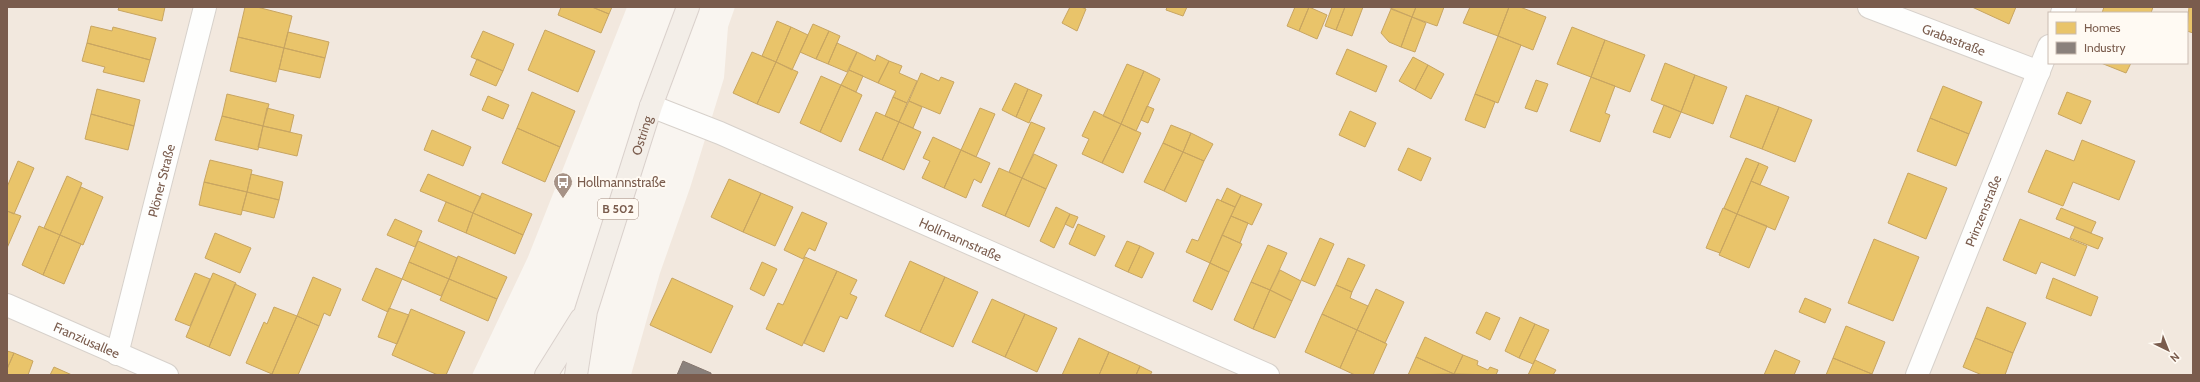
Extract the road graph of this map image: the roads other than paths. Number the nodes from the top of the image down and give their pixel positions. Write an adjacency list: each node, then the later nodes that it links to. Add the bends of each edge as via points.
1 (205, 7): 9 (street, Plöner Straße)
2 (688, 7): 6 (main road, Ostring / B 502)
3 (1869, 7): 5 (street, Grabastraße)
4 (2048, 49): 5 (street, Prinzenstraße)
5 (2039, 72): 14 (street, Prinzenstraße)
6 (651, 106): 8 (main road, Ostring / B 502); 13 (street, Hollmannstraße, via 720,133)
7 (7, 304): 9 (street, Franziusallee)
8 (586, 311): 11 (main road, Ostring / B 502); 12 (main road, Ostring / B 502)
9 (116, 354): 10 (street, Franziusallee)
10 (167, 375)
11 (546, 375)
12 (576, 375)
13 (1268, 375)
14 (1917, 375)

